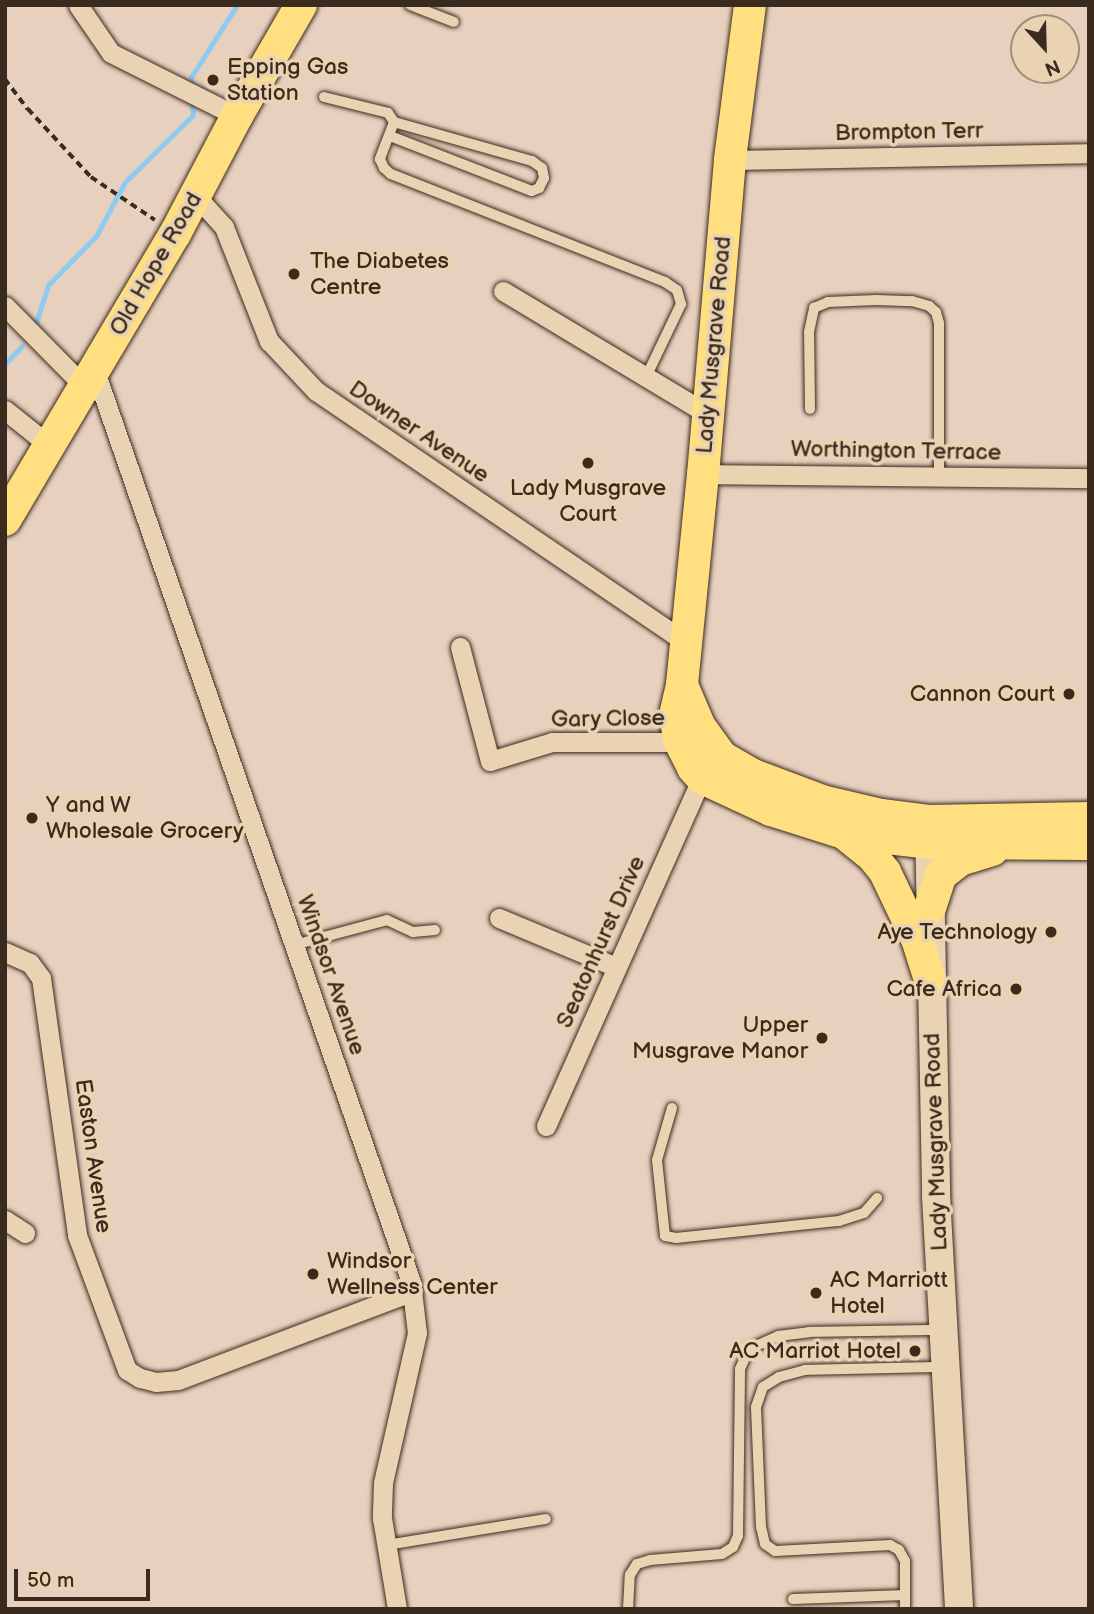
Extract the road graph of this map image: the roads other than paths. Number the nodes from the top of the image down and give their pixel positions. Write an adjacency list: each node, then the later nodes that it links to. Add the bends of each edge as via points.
1 (78, 5): 7 (street, via 111,53)
2 (301, 5): 7 (main road, Old Hope Road)
3 (410, 5): 5 (lane)
4 (750, 5): 11 (main road, Lady Musgrave Road)
5 (454, 22)
6 (324, 97): 8 (lane, via 388,113)
7 (237, 116): 12 (main road, Old Hope Road)
8 (394, 122): 9 (lane); 9 (lane, via 532,161 542,167 544,178 532,191)
9 (390, 136): 15 (lane, via 380,159 391,174 677,290 681,304)
10 (1089, 153): 11 (street, Brompton Terr)
11 (730, 160): 19 (main road, Lady Musgrave Road)
12 (197, 196): 16 (main road, Old Hope Road); 25 (street, Downer Avenue, via 224,227 269,341 316,391)
13 (503, 291): 15 (street)
14 (5, 306): 16 (street, via 39,342)
15 (646, 377): 19 (street)
16 (90, 379): 20 (main road, Old Hope Road); 38 (street, Windsor Avenue)
17 (810, 409): 22 (lane, via 809,332 814,308 828,302 876,300 929,306 939,323)
18 (5, 410): 20 (street)
19 (708, 414): 21 (main road, Lady Musgrave Road)
20 (50, 446): 24 (main road, Old Hope Road)
21 (703, 474): 22 (street, Worthington Terrace); 25 (main road, Lady Musgrave Road)
22 (939, 476): 23 (street, Worthington Terrace)
23 (1089, 478)
24 (5, 520)
25 (687, 643): 27 (main road, Lady Musgrave Road)
26 (460, 647): 28 (street, Gary Close, via 491,761 552,741)
27 (682, 685): 28 (main road, Lady Musgrave Road, via 675,716); 31 (main road, via 710,744 734,765 822,801)
28 (680, 742): 29 (main road, Lady Musgrave Road)
29 (702, 778): 32 (main road, via 771,810); 40 (street, Seatonhurst Drive)
30 (1089, 818): 31 (main road)
31 (929, 832): 32 (main road); 33 (main road); 35 (main road, Lady Musgrave Road)
32 (844, 833): 41 (main road, via 885,872)
33 (1032, 844): 34 (main road); 35 (main road, via 960,860 941,875)
34 (1089, 845)
35 (930, 908): 41 (main road, Lady Musgrave Road)
36 (499, 918): 40 (street)
37 (435, 930): 38 (lane, via 413,932 387,919)
38 (295, 945): 47 (street, Windsor Avenue)
39 (5, 952): 47 (street, Easton Avenue, via 30,963 41,978 77,1235 127,1370 156,1382 178,1380)
40 (616, 967): 43 (street, Seatonhurst Drive)
41 (930, 980): 48 (main road, Lady Musgrave Road)
42 (673, 1108): 44 (lane, via 657,1160 665,1236 839,1222 864,1213)
43 (546, 1126)
44 (877, 1198)
45 (5, 1220): 46 (street)
46 (26, 1233)
47 (413, 1291): 51 (street, Windsor Avenue, via 417,1333 383,1483)
48 (944, 1330): 49 (main road, Lady Musgrave Road); 55 (lane, via 809,1332 778,1336 749,1349 740,1369 738,1536 733,1547 722,1554 637,1564 630,1575)
49 (946, 1367): 52 (lane, via 805,1370 763,1387 756,1407 765,1544 775,1551 890,1545 905,1561); 57 (main road, Lady Musgrave Road)
50 (546, 1520): 51 (lane)
51 (387, 1545): 54 (street, Windsor Avenue)
52 (905, 1595): 53 (lane); 56 (lane)
53 (793, 1599)
54 (397, 1609)
55 (628, 1609)
56 (905, 1609)
57 (959, 1609)

